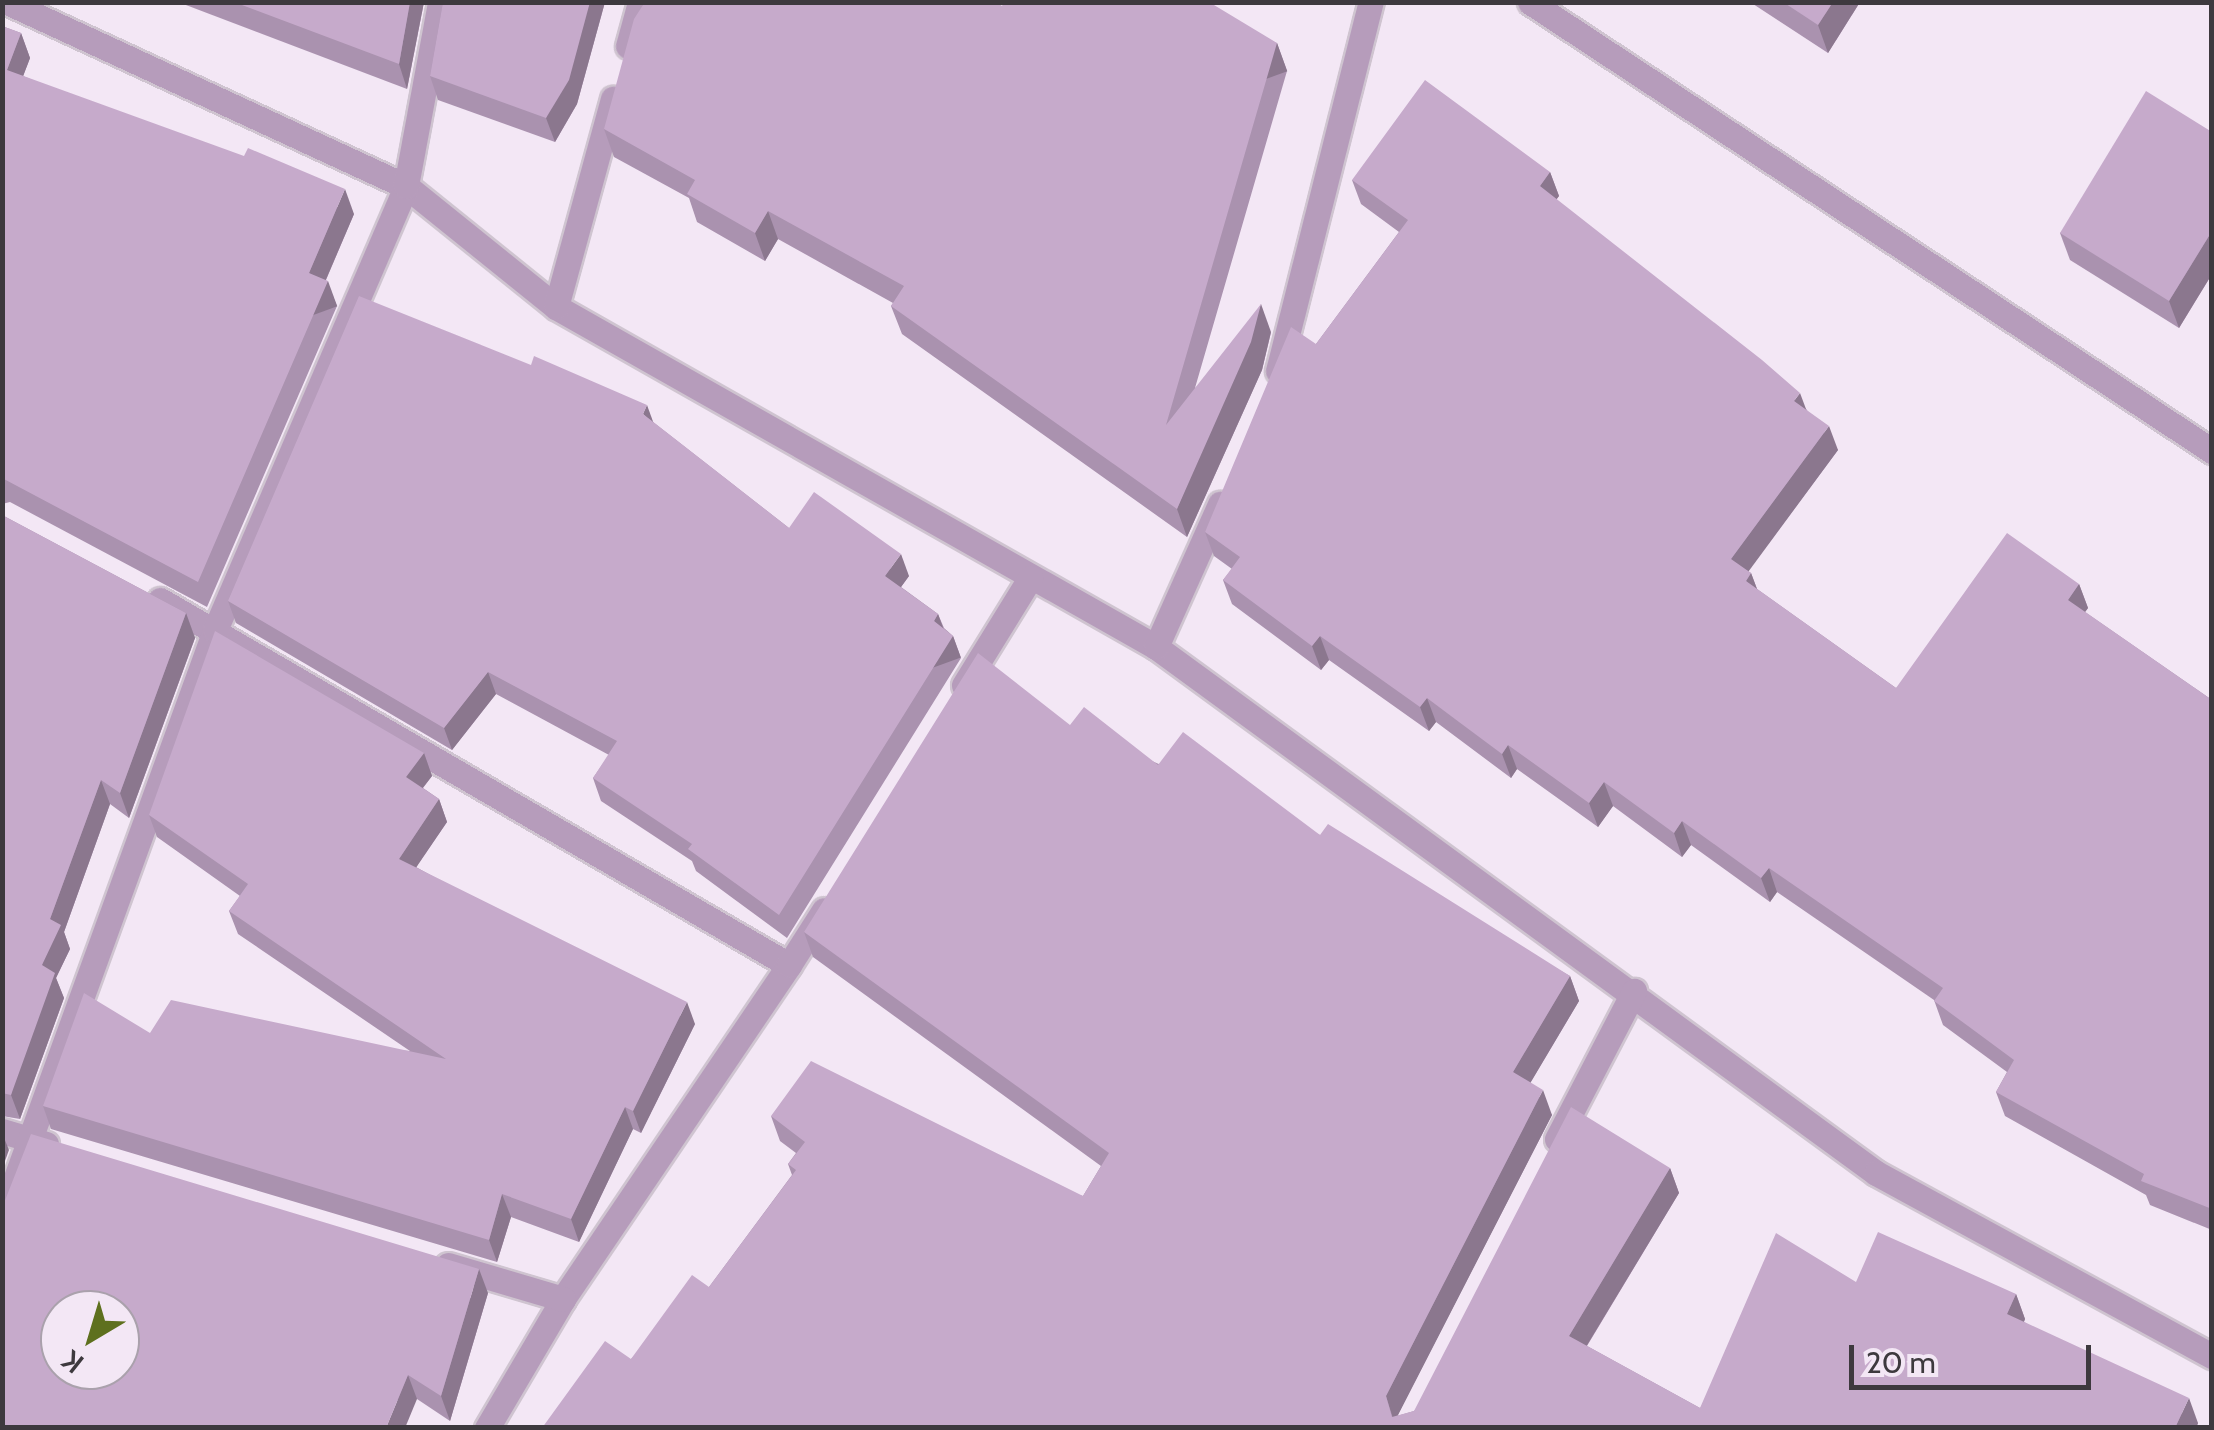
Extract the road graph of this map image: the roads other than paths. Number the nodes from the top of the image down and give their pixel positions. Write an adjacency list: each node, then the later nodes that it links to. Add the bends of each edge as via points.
1 (8, 2): 6 (street)
2 (440, 2): 6 (street)
3 (640, 2): 7 (street)
4 (1372, 2): 8 (street)
5 (1530, 2): 9 (street)
6 (406, 186): 7 (street); 13 (street)
7 (556, 307): 11 (street)
8 (1269, 393)
9 (2212, 451)
10 (1229, 484): 14 (street)
11 (1030, 578): 14 (street); 15 (street)
12 (133, 586): 13 (street)
13 (215, 630): 17 (street); 20 (street)
14 (1156, 647): 18 (street)
15 (946, 713)
16 (842, 881): 17 (street)
17 (789, 965): 25 (street)
18 (1634, 991): 22 (street); 26 (street, via 1876,1173)
19 (2, 1131): 20 (street)
20 (30, 1139): 21 (street); 23 (street)
21 (68, 1151)
22 (1544, 1166)
23 (2, 1216)
24 (430, 1259): 25 (street)
25 (564, 1299): 27 (street)
26 (2212, 1356)
27 (487, 1428)

